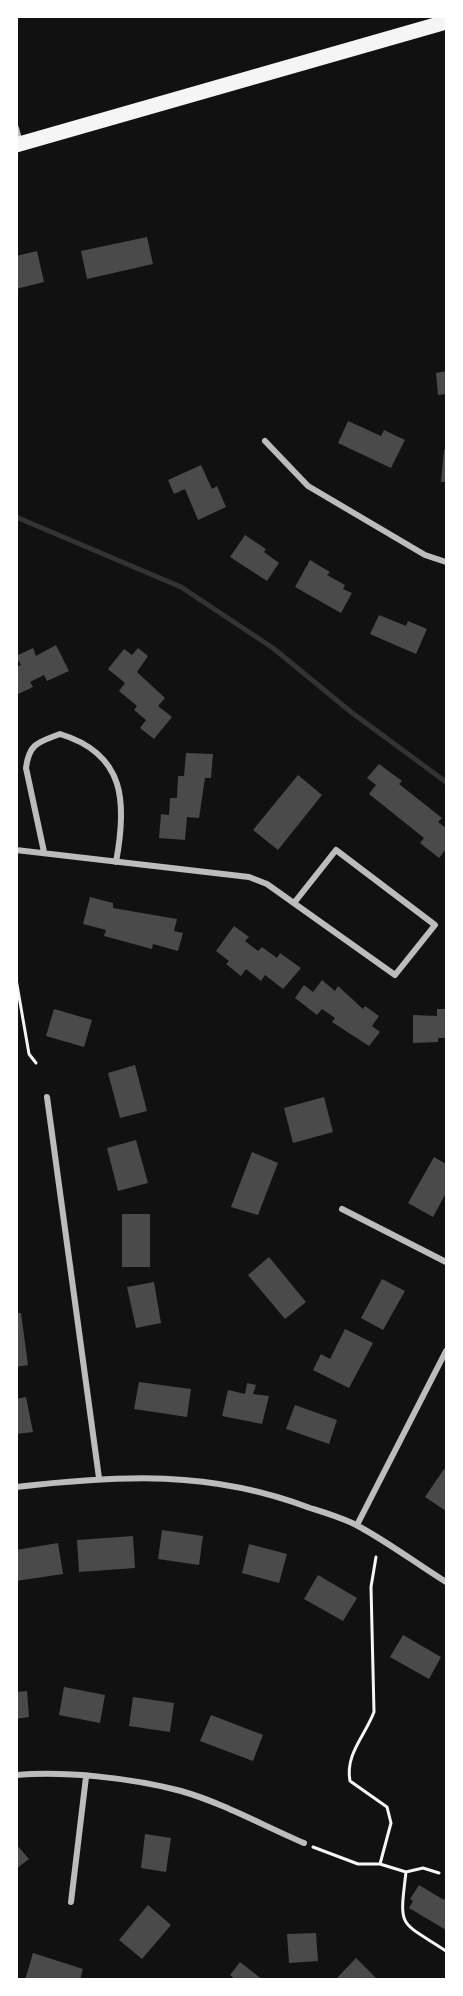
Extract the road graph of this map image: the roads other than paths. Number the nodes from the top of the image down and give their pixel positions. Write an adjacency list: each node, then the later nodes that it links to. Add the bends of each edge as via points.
1 (447, 22): 3 (main road)
2 (16, 128): 3 (street)
3 (18, 144)
4 (265, 441): 5 (street, via 308,486 425,555)
5 (447, 561)
6 (16, 850): 7 (street)
7 (44, 852): 8 (street); 8 (street, via 26,768 28,754 37,743 60,734 87,745 105,759 114,775 121,833)
8 (116, 862): 9 (street, via 249,877)
9 (294, 903): 9 (street, via 336,850 435,925 395,975)
10 (47, 1097): 14 (street)
11 (342, 1209): 12 (street)
12 (447, 1262)
13 (447, 1351): 16 (street)
14 (99, 1478): 15 (street); 16 (street, via 177,1477 239,1486)
15 (16, 1487)
16 (357, 1525): 17 (street)
17 (447, 1582)
18 (16, 1775): 19 (street)
19 (86, 1777): 20 (street, via 181,1791); 21 (street)
20 (304, 1843)
21 (71, 1902)

